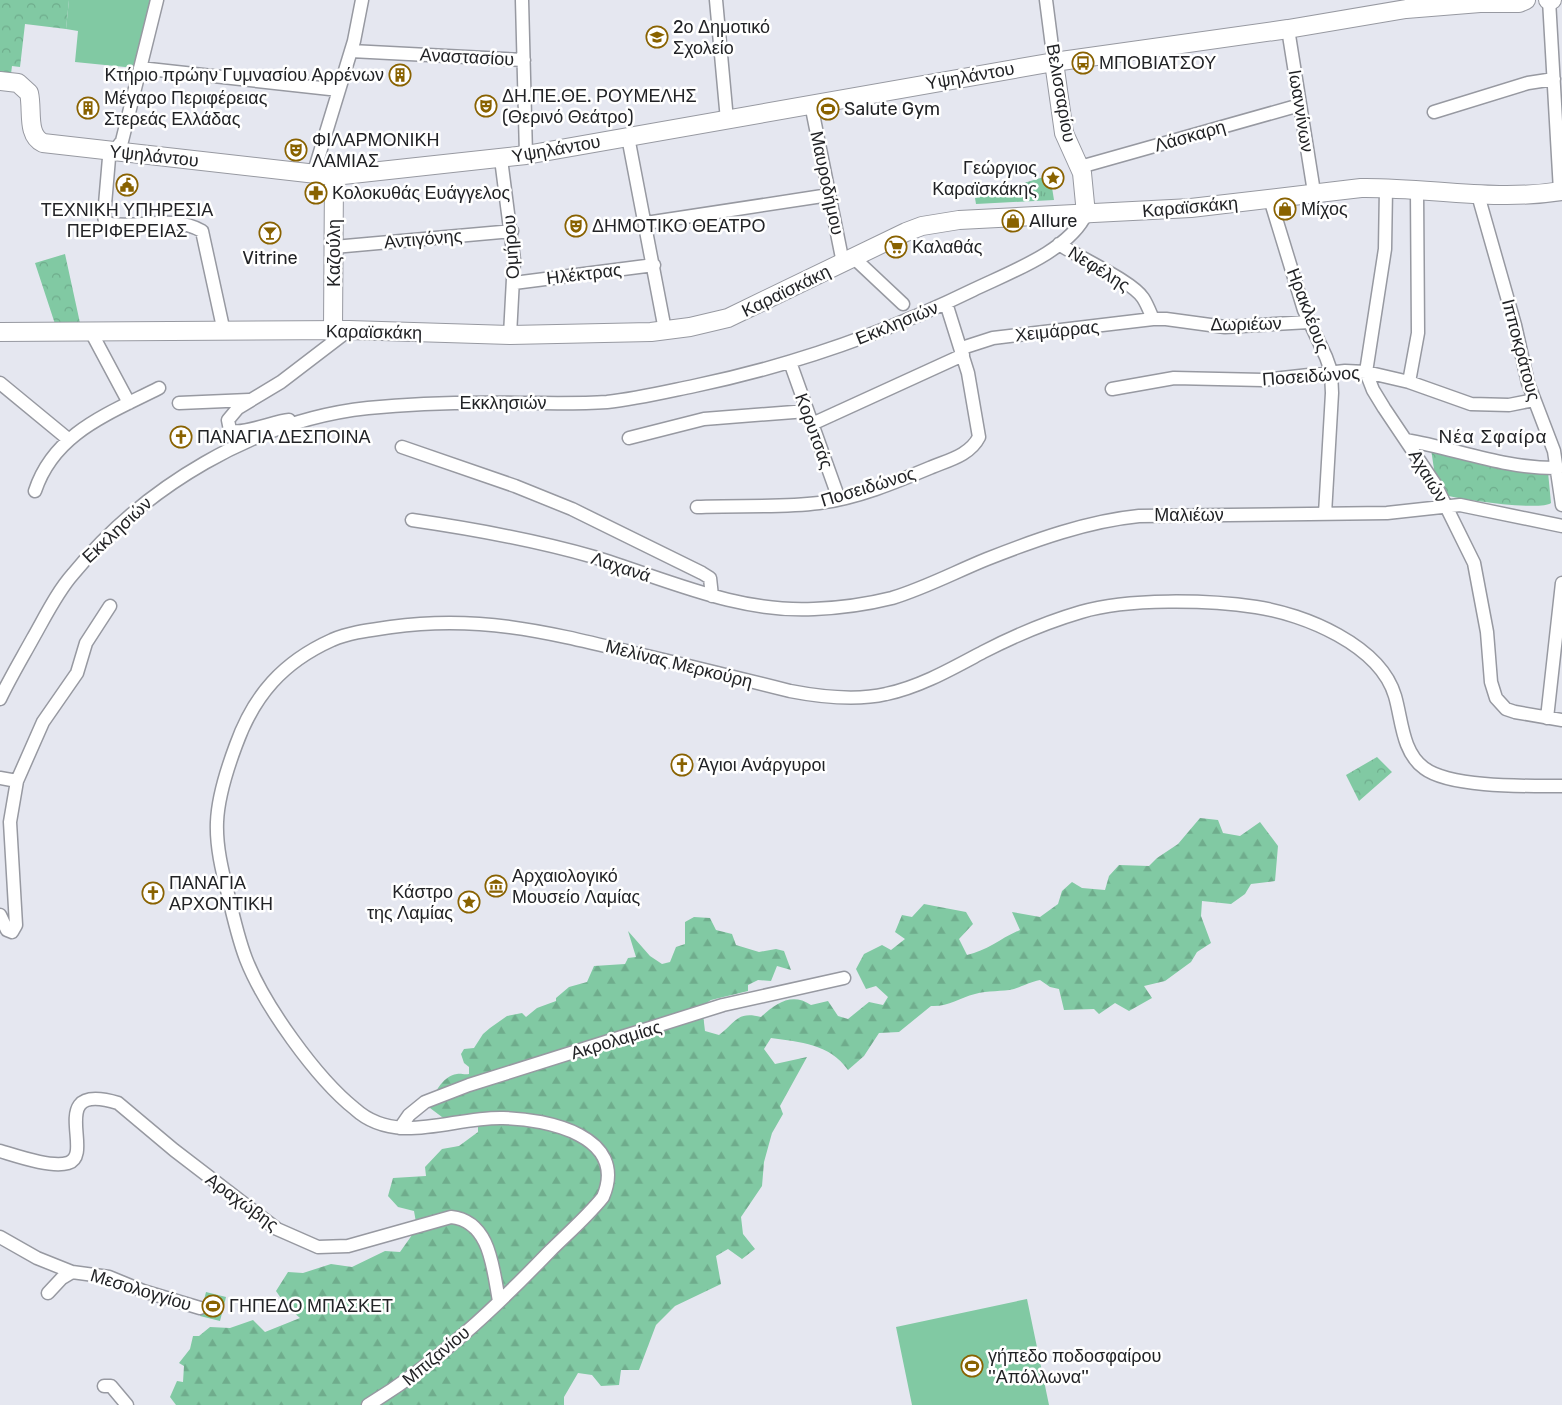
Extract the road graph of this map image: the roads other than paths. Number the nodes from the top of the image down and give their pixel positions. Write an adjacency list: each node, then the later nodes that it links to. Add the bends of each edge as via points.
1 (157, 0): 14 (street)
2 (362, 0): 11 (street)
3 (522, 0): 12 (street)
4 (716, 0): 21 (street)
5 (1046, 0): 13 (street, Βελισσαρίου)
6 (1526, 0): 8 (street, Υψηλάντου, via 1519,3)
7 (1550, 0): 15 (street)
8 (1480, 1): 9 (street, Υψηλάντου)
9 (1425, 3): 10 (street, Υψηλάντου)
10 (1288, 29): 13 (street, Υψηλάντου); 19 (street, Ιωαννίνων)
11 (351, 51): 12 (street, Αναστασίου); 17 (street)
12 (524, 60): 24 (street)
13 (1054, 62): 18 (street, Υψηλάντου); 26 (street, Βελισσαρίου, via 1064,133)
14 (140, 68): 17 (street); 23 (street, via 122,141)
15 (1554, 79): 20 (street, via 1528,83); 31 (street)
16 (0, 81): 23 (street, Υψηλάντου, via 18,83 29,94 33,132 38,140 54,146)
17 (339, 90): 27 (street)
18 (810, 104): 21 (street, Υψηλάντου); 33 (street, Μαυροδήμου)
19 (1300, 105): 26 (street, Λάσκαρη); 32 (street, Ιωαννίνων)
20 (1434, 112)
21 (726, 120): 22 (street, Υψηλάντου)
22 (628, 137): 24 (street, Υψηλάντου); 37 (street)
23 (112, 151): 27 (street, Υψηλάντου); 52 (street, via 105,221 115,225 173,221 202,231)
24 (526, 155): 25 (street, Υψηλάντου)
25 (501, 159): 28 (street, Υψηλάντου); 38 (street, Ομήρου)
26 (1080, 167): 36 (street, Βελισσαρίου)
27 (312, 174): 28 (street, Υψηλάντου)
28 (334, 176): 40 (street, Καζούλη)
29 (1386, 188): 30 (street, Καραϊσκάκη); 32 (street, Καραϊσκάκη); 57 (street, via 1385,249)
30 (1417, 190): 34 (street, Καραϊσκάκη); 59 (street, via 1418,333)
31 (1561, 191): 34 (street, Καραϊσκάκη, via 1511,196)
32 (1314, 192): 35 (street, Καραϊσκάκη)
33 (829, 195): 37 (street); 41 (street, Μαυροδήμου)
34 (1478, 195): 63 (street, Ιπποκράτους)
35 (1270, 199): 36 (street, Καραϊσκάκη, via 1191,208); 47 (street, Ηρακλέους)
36 (1086, 214): 39 (street, Εκκλησιών); 41 (street, Καραϊσκάκη, via 999,217 922,226)
37 (646, 223): 42 (street)
38 (512, 231): 40 (street, Αντιγόνης); 43 (street, Ομήρου)
39 (1060, 244): 44 (street, Εκκλησιών, via 1012,272); 46 (street, Νεφέλης, via 1142,296)
40 (334, 247): 49 (street, Καζούλη)
41 (849, 260): 45 (street, Μαυροδήμου); 50 (street, Καραϊσκάκη, via 728,318)
42 (654, 265): 43 (street, Ηλέκτρας); 50 (street)
43 (514, 283): 53 (street, Ομήρου)
44 (946, 303): 54 (street); 55 (street, Εκκλησιών, via 861,338)
45 (903, 304)
46 (1153, 319): 47 (street, Δωριέων, via 1225,327); 54 (street, Χειμάρρας, via 992,338)
47 (1309, 322): 56 (street, Ηρακλέους)
48 (90, 330): 51 (street, Καραϊσκάκη); 52 (street, Καραϊσκάκη); 64 (street)
49 (341, 330): 52 (street, Καραϊσκάκη); 53 (street, Καραϊσκάκη); 62 (street, via 281,382)
50 (665, 330): 53 (street, Καραϊσκάκη, via 626,334)
51 (0, 332)
52 (224, 332)
53 (510, 335)
54 (962, 351): 68 (street, Χειμάρρας); 76 (street, Ποσειδώνος, via 979,437 974,446 920,472)
55 (790, 362): 66 (street, Κορυτσάς); 67 (street, Εκκλησιών, via 696,386 608,402 420,404 363,408)
56 (1331, 371): 57 (street, Ποσειδώνος); 61 (street, Ποσειδώνος, via 1263,380 1174,378); 80 (street, Ηρακλέους)
57 (1366, 372): 59 (street, Ποσειδώνος); 71 (street, Αχαιών, via 1373,390)
58 (0, 382): 70 (street)
59 (1409, 382): 63 (street, Ποσειδώνος, via 1471,404 1509,405)
60 (159, 388): 64 (street)
61 (1112, 389)
62 (250, 400): 65 (street); 67 (street, via 228,419 231,431 241,432 277,421)
63 (1534, 400): 73 (street, Ιπποκράτους)
64 (129, 403): 70 (street)
65 (179, 403)
66 (807, 412): 68 (street, Κορυτσάς); 69 (street, via 704,419)
67 (302, 420): 87 (street, Εκκλησιών, via 202,466 146,500 130,514 68,580)
68 (812, 424): 76 (street, Κορυτσάς)
69 (629, 438)
70 (68, 439): 75 (street, via 43,469)
71 (1406, 440): 74 (street, via 1501,463 1539,469); 79 (street, Αχαιών, via 1435,484)
72 (402, 447): 84 (street, via 508,483 580,513 710,578)
73 (1558, 450): 74 (street, Ιπποκράτους)
74 (1558, 468): 77 (street, Ιπποκράτους)
75 (36, 491)
76 (839, 500): 78 (street, Ποσειδώνος, via 754,507)
77 (1562, 505)
78 (697, 506)
79 (1445, 506): 80 (street, Μαλιέων, via 1387,513); 82 (street, Μαλιέων, via 1472,506); 88 (street, Αχαιών, via 1474,563 1496,698 1506,709)
80 (1325, 514): 86 (street, Μαλιέων, via 1151,515 1113,519 988,559 904,594)
81 (412, 520): 84 (street, Λαχανά, via 528,540 594,557)
82 (1562, 526)
83 (1562, 583): 88 (street)
84 (712, 596): 86 (street, Λαχανά, via 776,608)
85 (110, 606): 91 (street, via 86,643 78,673 43,722)
86 (829, 608)
87 (0, 699)
88 (1547, 718): 89 (street, Αχαιών)
89 (1562, 720)
90 (0, 778): 91 (street)
91 (17, 781): 93 (street, via 10,822 15,929 12,932 7,930)
92 (1562, 786): 96 (street, Μελίνας Μερκούρη, via 1511,786 1435,775 1416,762 1411,753 1395,694 1377,665 1352,645 1316,624 1254,607 1178,602 1082,612 1028,631 904,690 861,697 790,691 517,627 432,623 349,634 300,658 267,686 257,700 244,723 227,772 219,801 217,832 221,865 238,935 250,967 270,1004 316,1068 355,1110 380,1124)
93 (0, 915)
94 (844, 978): 96 (street, Ακρολαμίας, via 723,1005 469,1085 425,1102 409,1115)
95 (435, 1124): 96 (street, Μελίνας Μερκούρη); 101 (street, Μπιζανίου, via 506,1118 533,1122 582,1136 602,1152 607,1162 606,1187 600,1200)
96 (400, 1128)
97 (0, 1151): 101 (street, Αραχώβης, via 46,1162 68,1163 77,1151 75,1118 82,1102 93,1098 118,1103 248,1209 311,1245 348,1246 451,1217 472,1224 481,1233 489,1252)
98 (0, 1237): 99 (street, Μεσολογγίου, via 37,1258)
99 (72, 1272): 100 (street); 102 (street, Μεσολογγίου, via 109,1277)
100 (48, 1293)
101 (499, 1301): 105 (street, Μπιζανίου, via 450,1346)
102 (200, 1308)
103 (104, 1386): 104 (street, via 111,1386)
104 (127, 1405)
105 (368, 1405)

